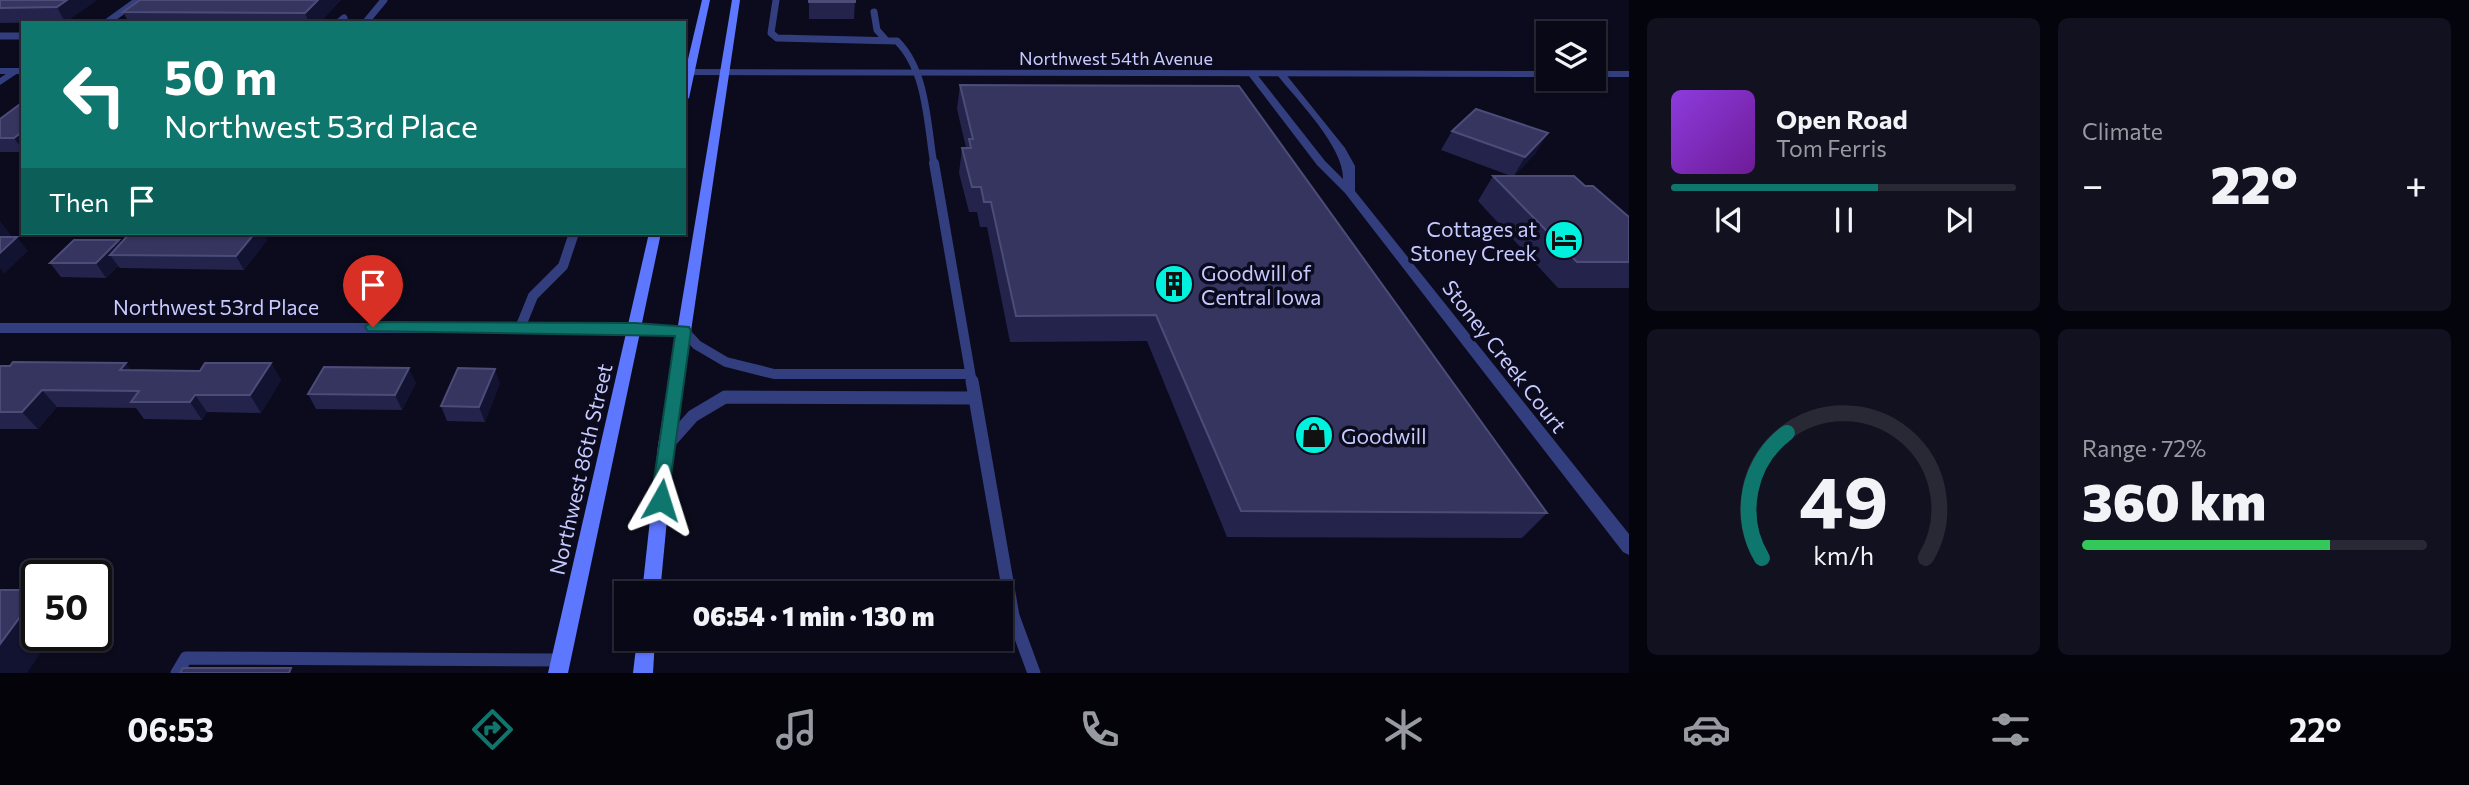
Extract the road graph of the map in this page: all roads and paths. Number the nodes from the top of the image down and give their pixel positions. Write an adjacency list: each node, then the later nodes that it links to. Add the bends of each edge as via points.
1 (138, 0): 8 (lane)
2 (384, 0): 7 (lane)
3 (706, 0): 14 (main road)
4 (736, 0): 15 (main road)
5 (776, 0): 11 (lane, via 771,33 777,38)
6 (874, 12): 11 (lane, via 877,30)
7 (367, 20)
8 (109, 21)
9 (0, 36): 10 (lane)
10 (21, 36)
11 (885, 39): 16 (lane, via 904,47)
12 (20, 70): 13 (street); 22 (street)
13 (0, 71)
14 (687, 72): 15 (street, Northwest 54th Avenue)
15 (725, 73): 16 (street, Northwest 54th Avenue); 29 (main road)
16 (918, 74): 17 (street, Northwest 54th Avenue); 30 (lane)
17 (1252, 74): 18 (street, Northwest 54th Avenue); 23 (street, Stoney Creek Court, via 1321,163)
18 (1281, 74): 19 (street, Northwest 54th Avenue); 23 (street, via 1340,148 1349,166)
19 (1536, 74)
20 (1606, 74): 21 (street)
21 (1629, 74)
22 (0, 82)
23 (1349, 191): 33 (street, Stoney Creek Court)
24 (573, 235): 27 (lane, via 563,266 533,296)
25 (655, 235): 28 (main road, Northwest 86th Street)
26 (0, 328): 27 (street, Northwest 53rd Place)
27 (520, 328): 28 (street, Northwest 53rd Place)
28 (635, 328): 29 (street, Northwest 53rd Place); 36 (main road, Northwest 86th Street)
29 (684, 331): 30 (lane, via 697,345 726,362 774,374); 32 (main road)
30 (970, 374): 31 (lane)
31 (975, 398): 32 (lane, via 725,397 705,404); 39 (lane, via 1013,616)
32 (666, 446): 34 (main road)
33 (1629, 547)
34 (652, 581)
35 (645, 651): 38 (main road)
36 (560, 667): 37 (lane, via 186,658)
37 (177, 673)
38 (643, 673)
39 (1034, 673)

